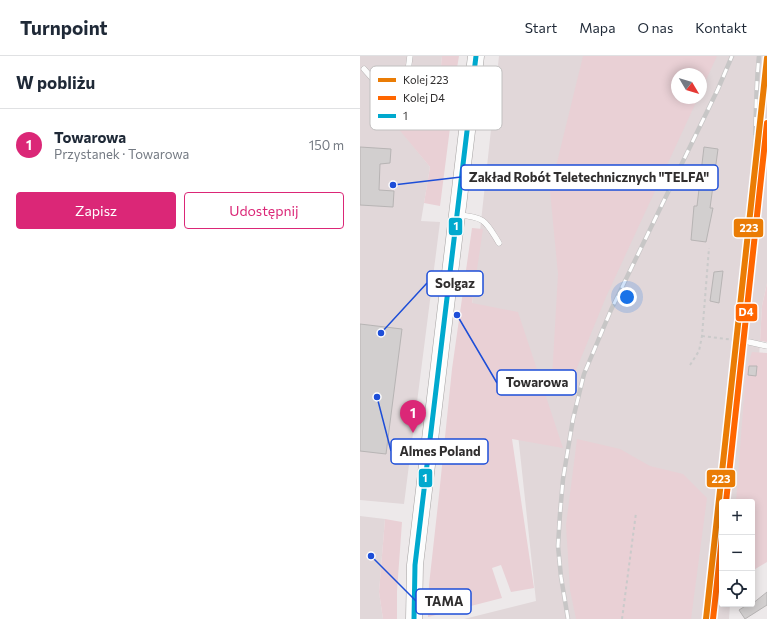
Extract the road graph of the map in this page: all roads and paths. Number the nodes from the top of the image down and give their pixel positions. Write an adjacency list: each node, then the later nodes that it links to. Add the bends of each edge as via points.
1 (410, 56): 3 (lane)
2 (476, 56): 4 (main road)
3 (409, 66)
4 (474, 66)
5 (364, 69): 6 (lane)
6 (370, 76)
7 (467, 130): 8 (main road)
8 (457, 215): 9 (lane, via 470,216 486,222); 16 (main road, via 415,565)
9 (499, 243)
10 (709, 248): 11 (path)
11 (702, 336): 12 (path); 14 (path, via 699,351)
12 (749, 342): 13 (lane)
13 (767, 346)
14 (690, 365)
15 (636, 513): 17 (path)
16 (414, 619)
17 (622, 619)

